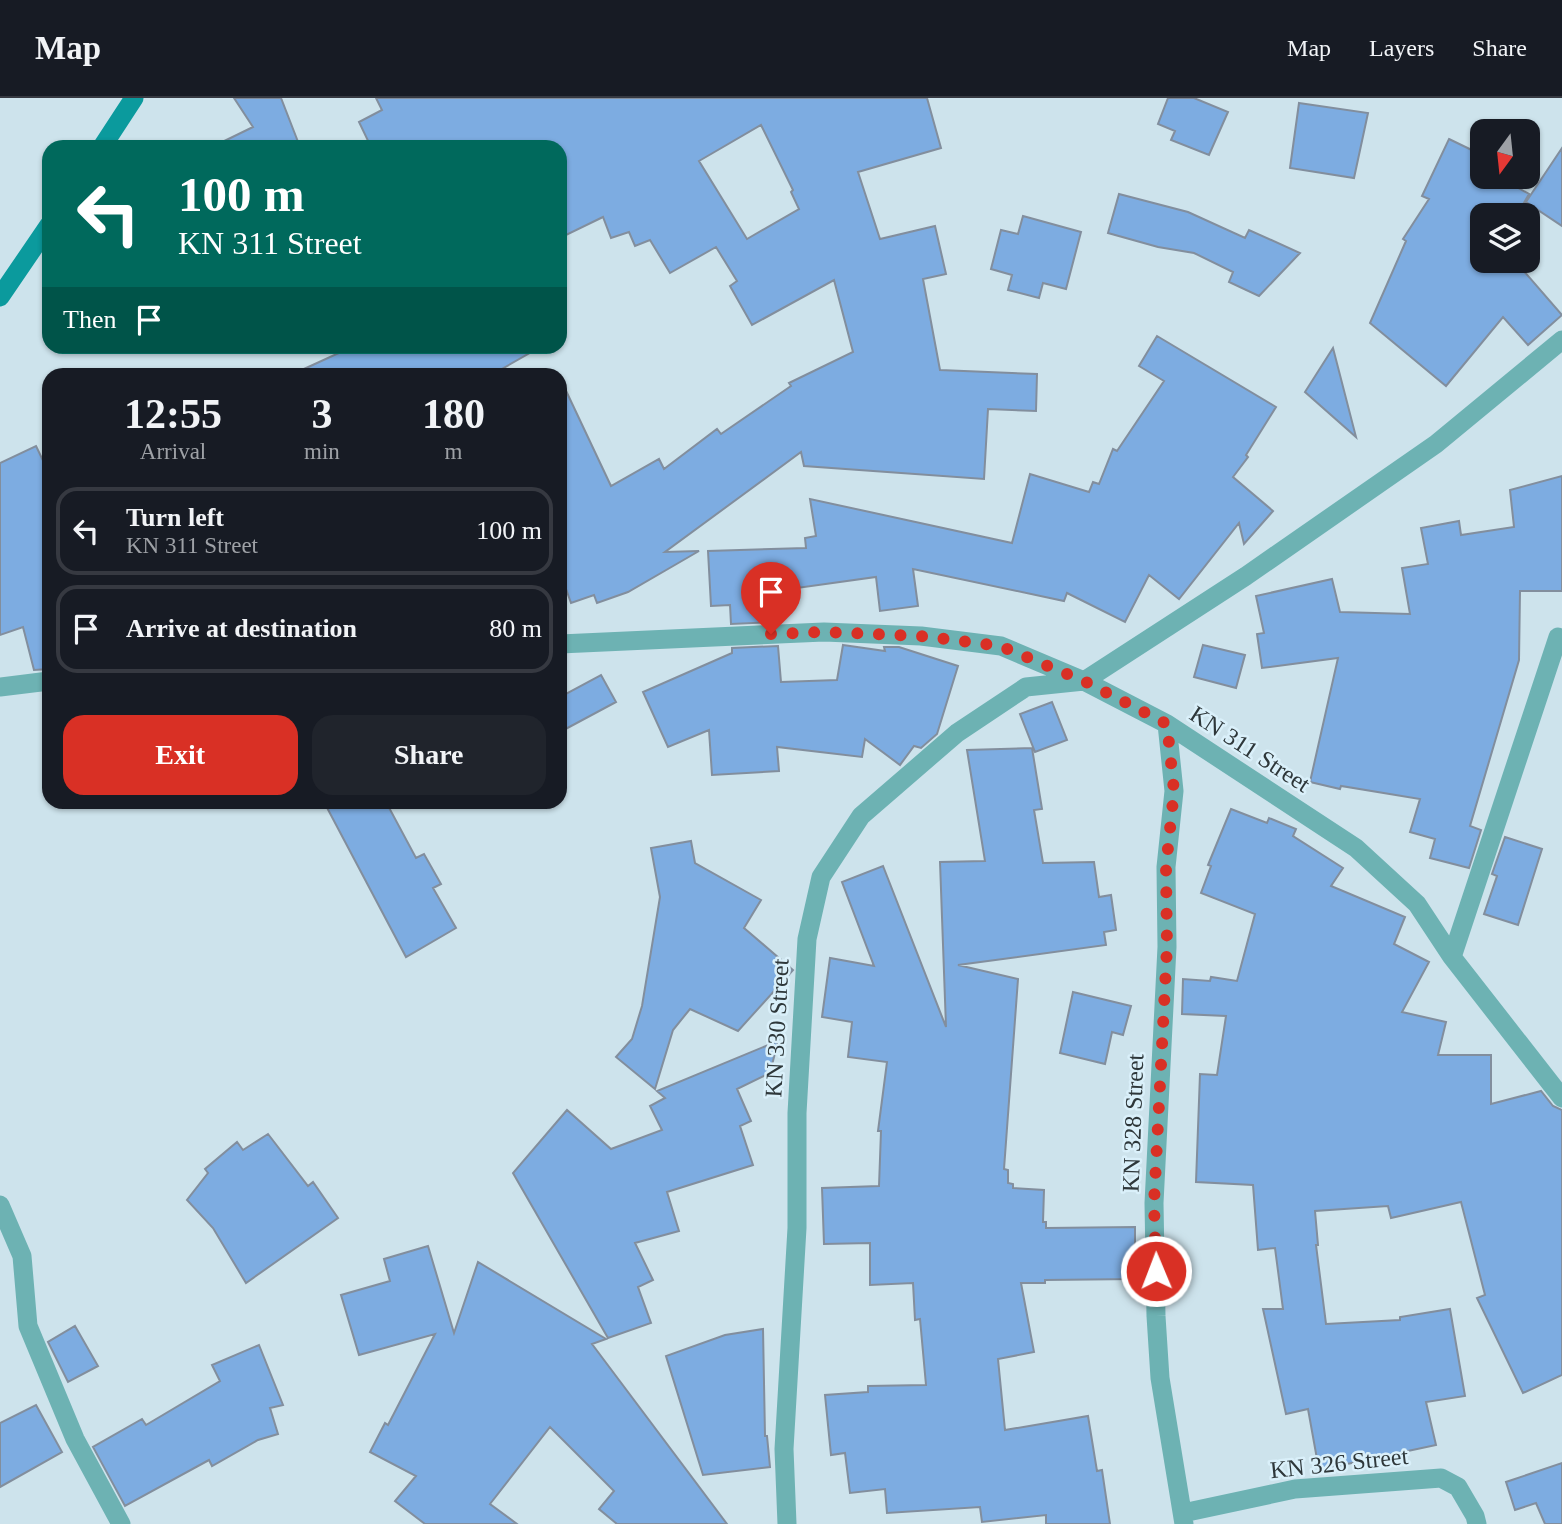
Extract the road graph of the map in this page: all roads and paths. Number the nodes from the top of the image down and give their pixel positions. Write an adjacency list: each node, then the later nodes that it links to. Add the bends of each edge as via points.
1 (134, 98): 2 (main road)
2 (107, 140)
3 (42, 235): 4 (main road)
4 (0, 298)
5 (1562, 340): 8 (street, via 1436,444)
6 (1558, 637): 12 (street)
7 (567, 644): 8 (street, KN 311 Street, via 824,632 921,636 1000,646)
8 (1084, 681): 11 (street, KN 311 Street); 17 (street, KN 330 Street, via 1027,687 957,733 861,816 821,877 807,939 797,1113 797,1228 784,1449)
9 (42, 682): 10 (street)
10 (0, 687)
11 (1167, 724): 12 (street, KN 311 Street, via 1356,848 1417,904); 15 (street, KN 328 Street, via 1174,791 1166,867 1167,947 1154,1203 1156,1316 1160,1378)
12 (1452, 957): 13 (street, KN 311 Street)
13 (1562, 1098)
14 (0, 1205): 16 (street, via 22,1256 28,1326 75,1439)
15 (1183, 1519): 18 (street, KN 326 Street, via 1295,1489 1441,1478 1458,1487)
16 (121, 1524)
17 (786, 1524)
18 (1477, 1524)

